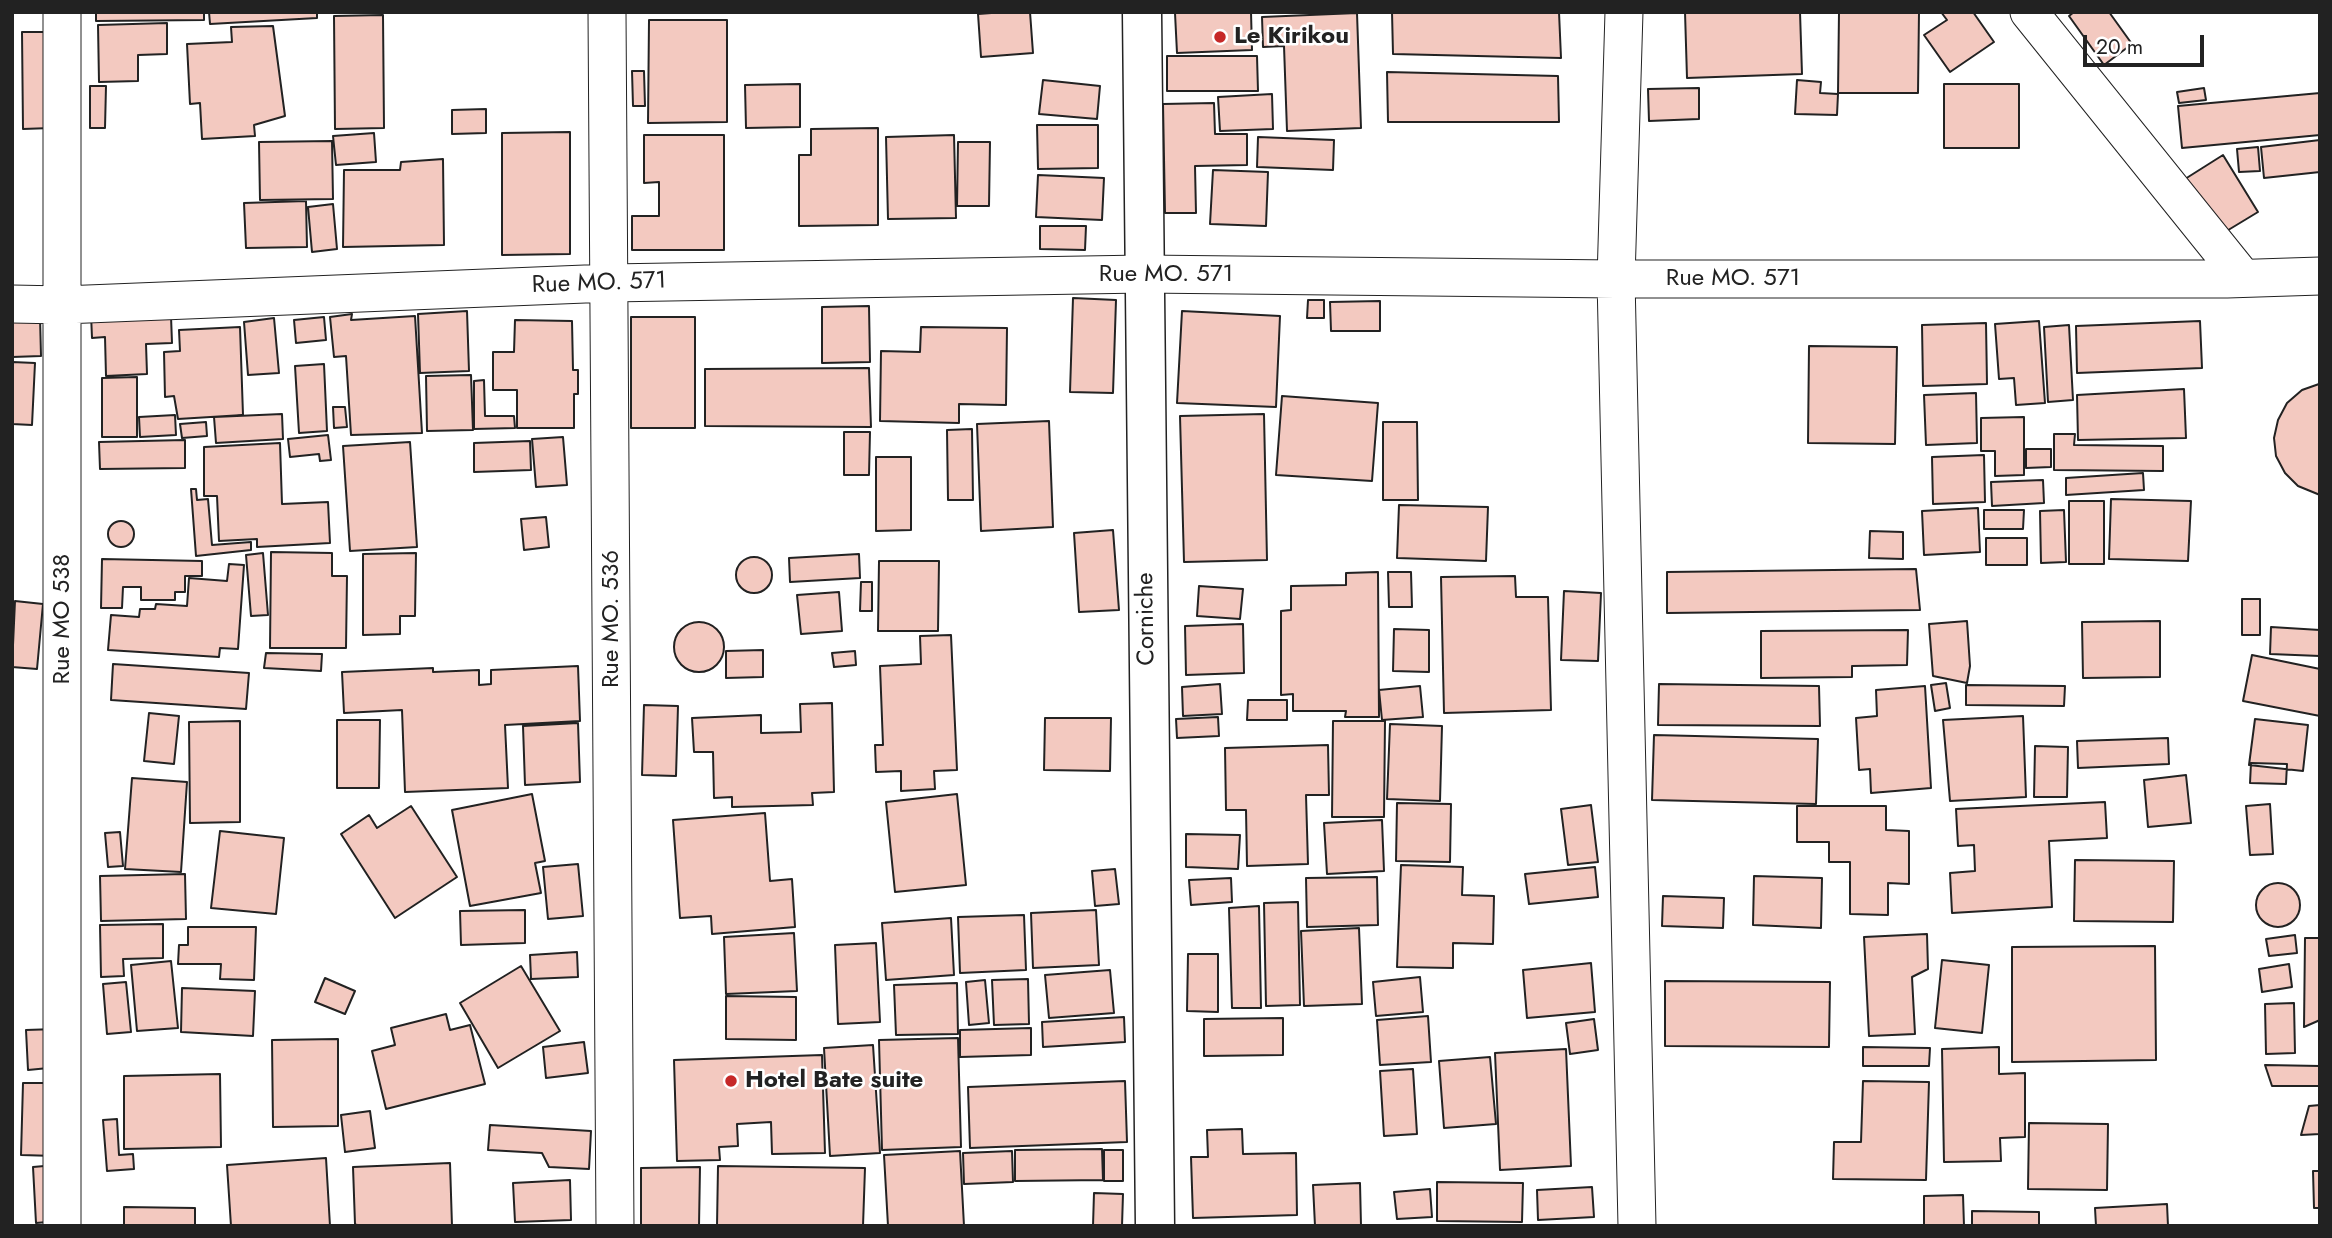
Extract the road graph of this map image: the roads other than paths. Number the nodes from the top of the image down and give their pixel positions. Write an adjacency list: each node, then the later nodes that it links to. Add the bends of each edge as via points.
1 (62, 12): 12 (street, Rue MO 538)
2 (607, 12): 10 (street, Rue MO. 536)
3 (1142, 12): 6 (street, Corniche)
4 (1624, 12): 9 (street)
5 (2029, 12): 8 (street)
6 (1143, 274): 9 (street, Rue MO. 571); 10 (street, Rue MO. 571); 15 (street, Corniche)
7 (2320, 276): 8 (street, Rue MO. 571)
8 (2243, 278): 9 (street, Rue MO. 571)
9 (1616, 279): 16 (street)
10 (610, 283): 12 (street, Rue MO. 571); 14 (street, Rue MO. 536)
11 (12, 304): 12 (street, Rue MO. 571)
12 (63, 305): 13 (street, Rue MO 538)
13 (62, 1226)
14 (615, 1226)
15 (1154, 1226)
16 (1637, 1226)

